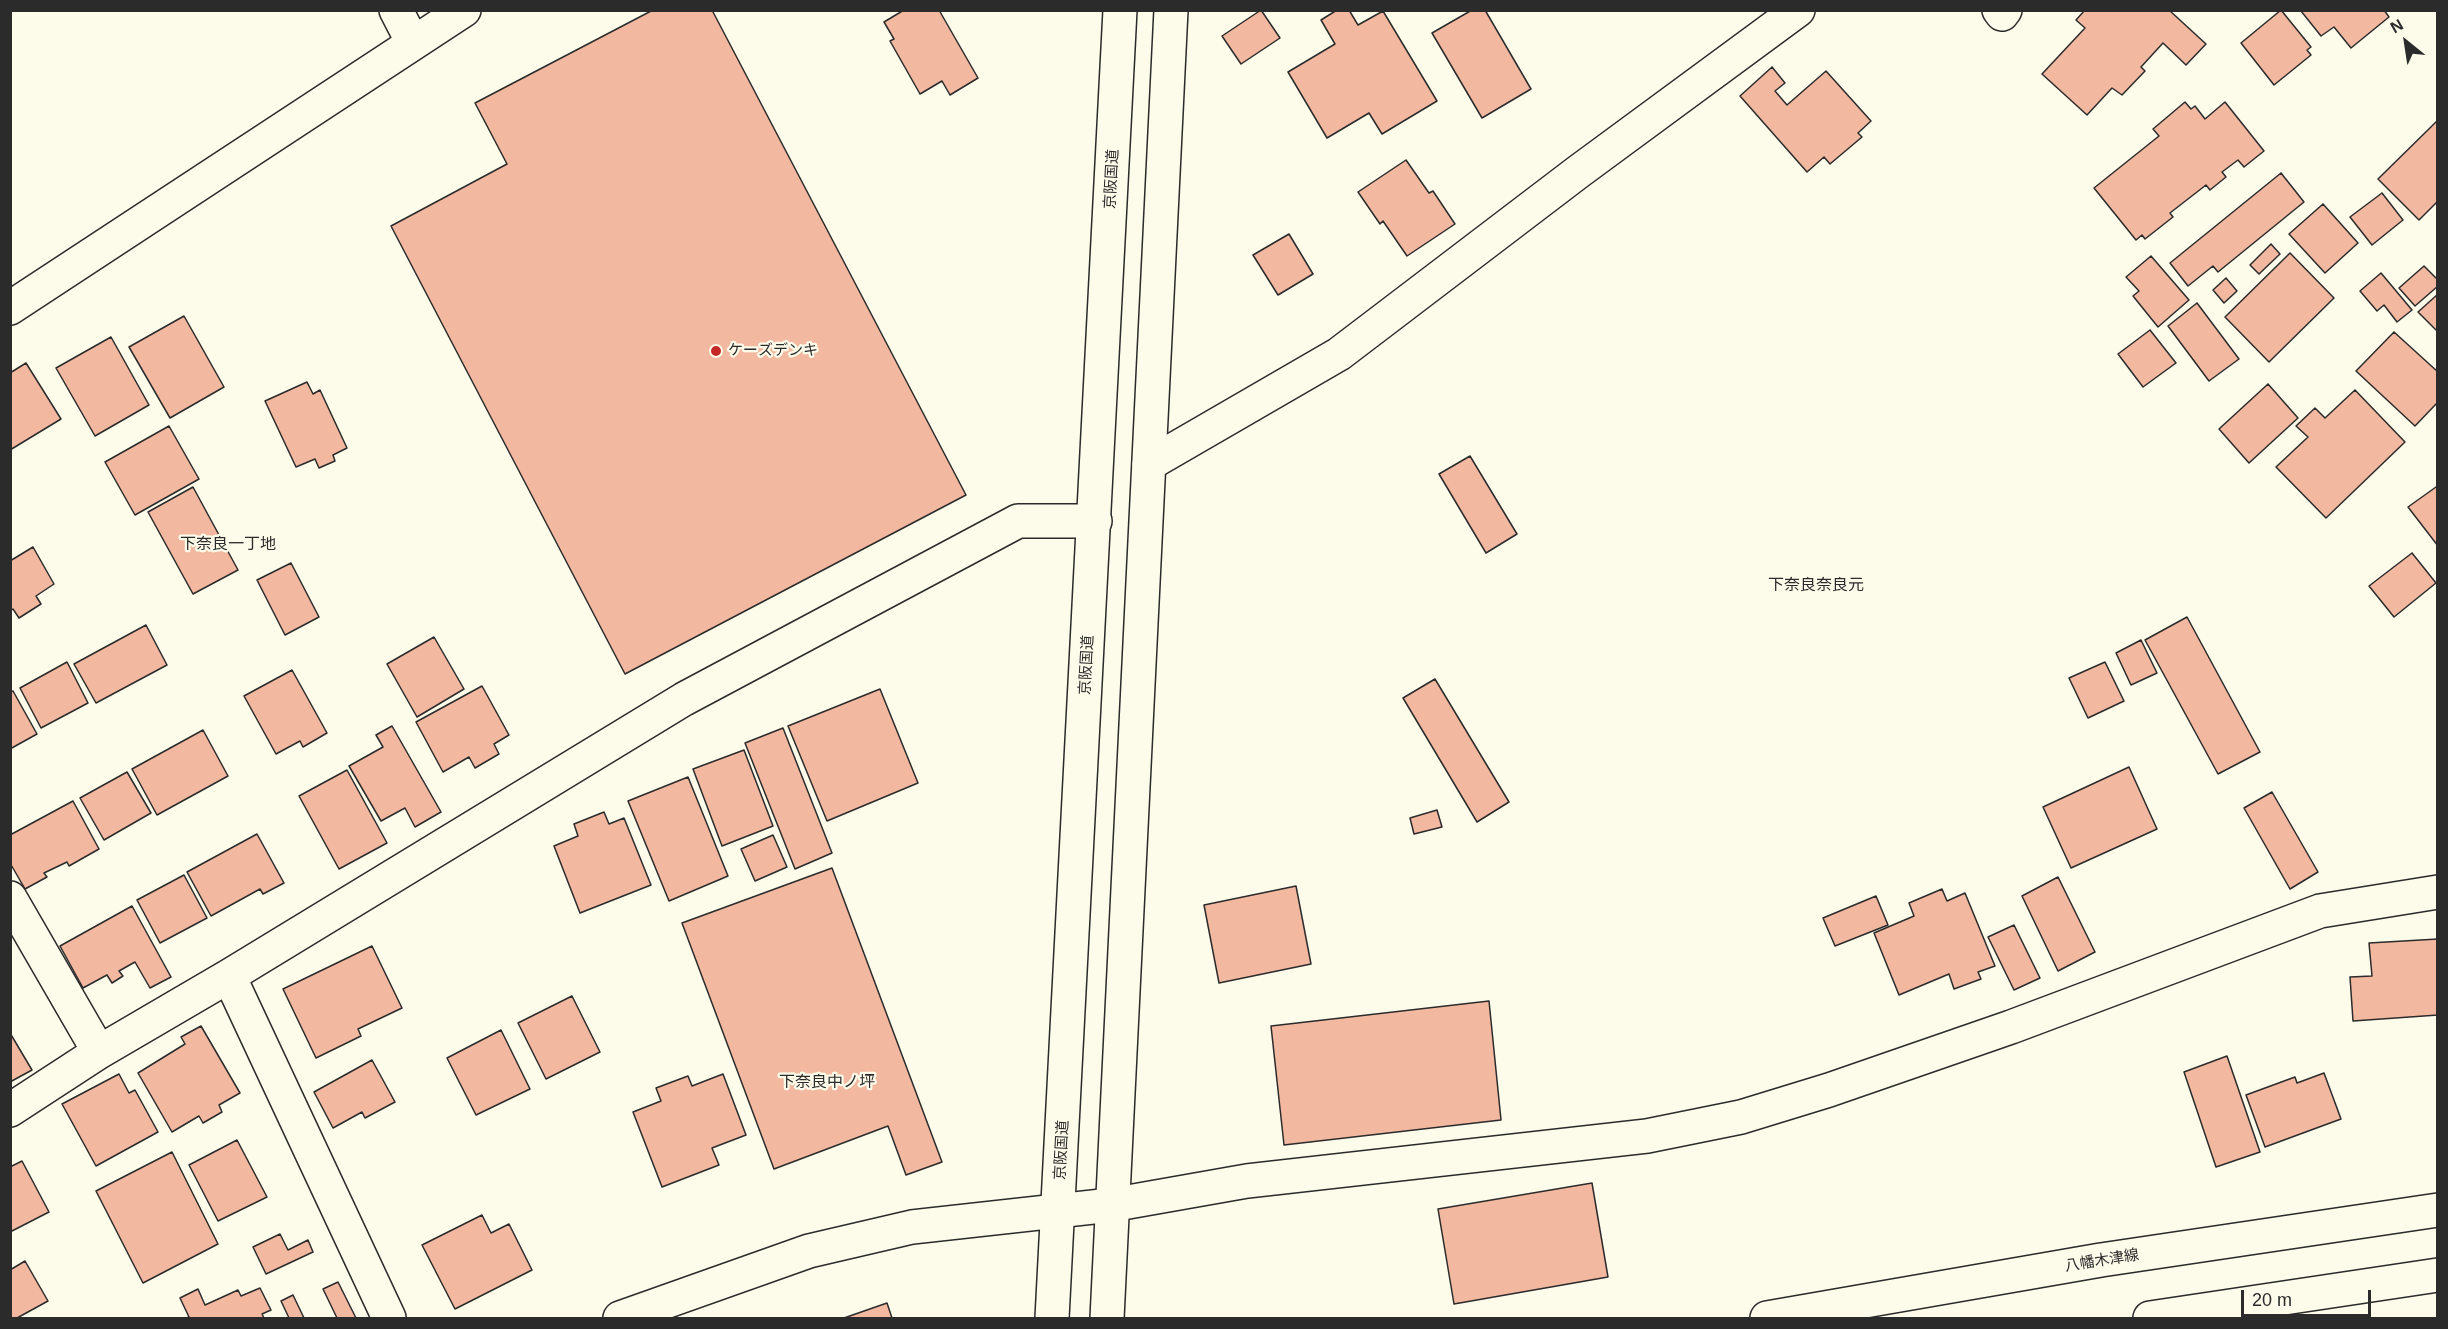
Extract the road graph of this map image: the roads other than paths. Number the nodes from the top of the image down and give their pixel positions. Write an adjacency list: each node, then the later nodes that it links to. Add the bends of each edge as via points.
1 (396, 10): 8 (main road)
2 (464, 10): 8 (main road)
3 (1120, 10): 11 (main road, 京阪国道)
4 (1171, 10): 10 (main road)
5 (1798, 10): 10 (main road, via 1339,354)
6 (1999, 10): 7 (main road, via 2002,14)
7 (2005, 10)
8 (413, 43): 9 (main road)
9 (10, 308)
10 (1149, 464): 17 (main road)
11 (1095, 520): 14 (main road, via 1018,521 684,699); 19 (main road, 京阪国道)
12 (2438, 892): 17 (main road, via 2320,911 2011,1027 1741,1117 1647,1136 1247,1181)
13 (10, 898): 15 (main road)
14 (228, 976): 15 (main road); 21 (main road)
15 (99, 1052): 16 (main road)
16 (10, 1110)
17 (1111, 1204): 19 (main road); 24 (main road)
18 (2438, 1210): 25 (main road, 八幡木津線, via 2101,1260)
19 (1058, 1211): 22 (main road, via 912,1227 809,1251); 23 (main road, 京阪国道)
20 (2438, 1275): 26 (main road)
21 (389, 1318)
22 (620, 1318)
23 (1052, 1318)
24 (1108, 1318)
25 (1767, 1318)
26 (2150, 1318)

